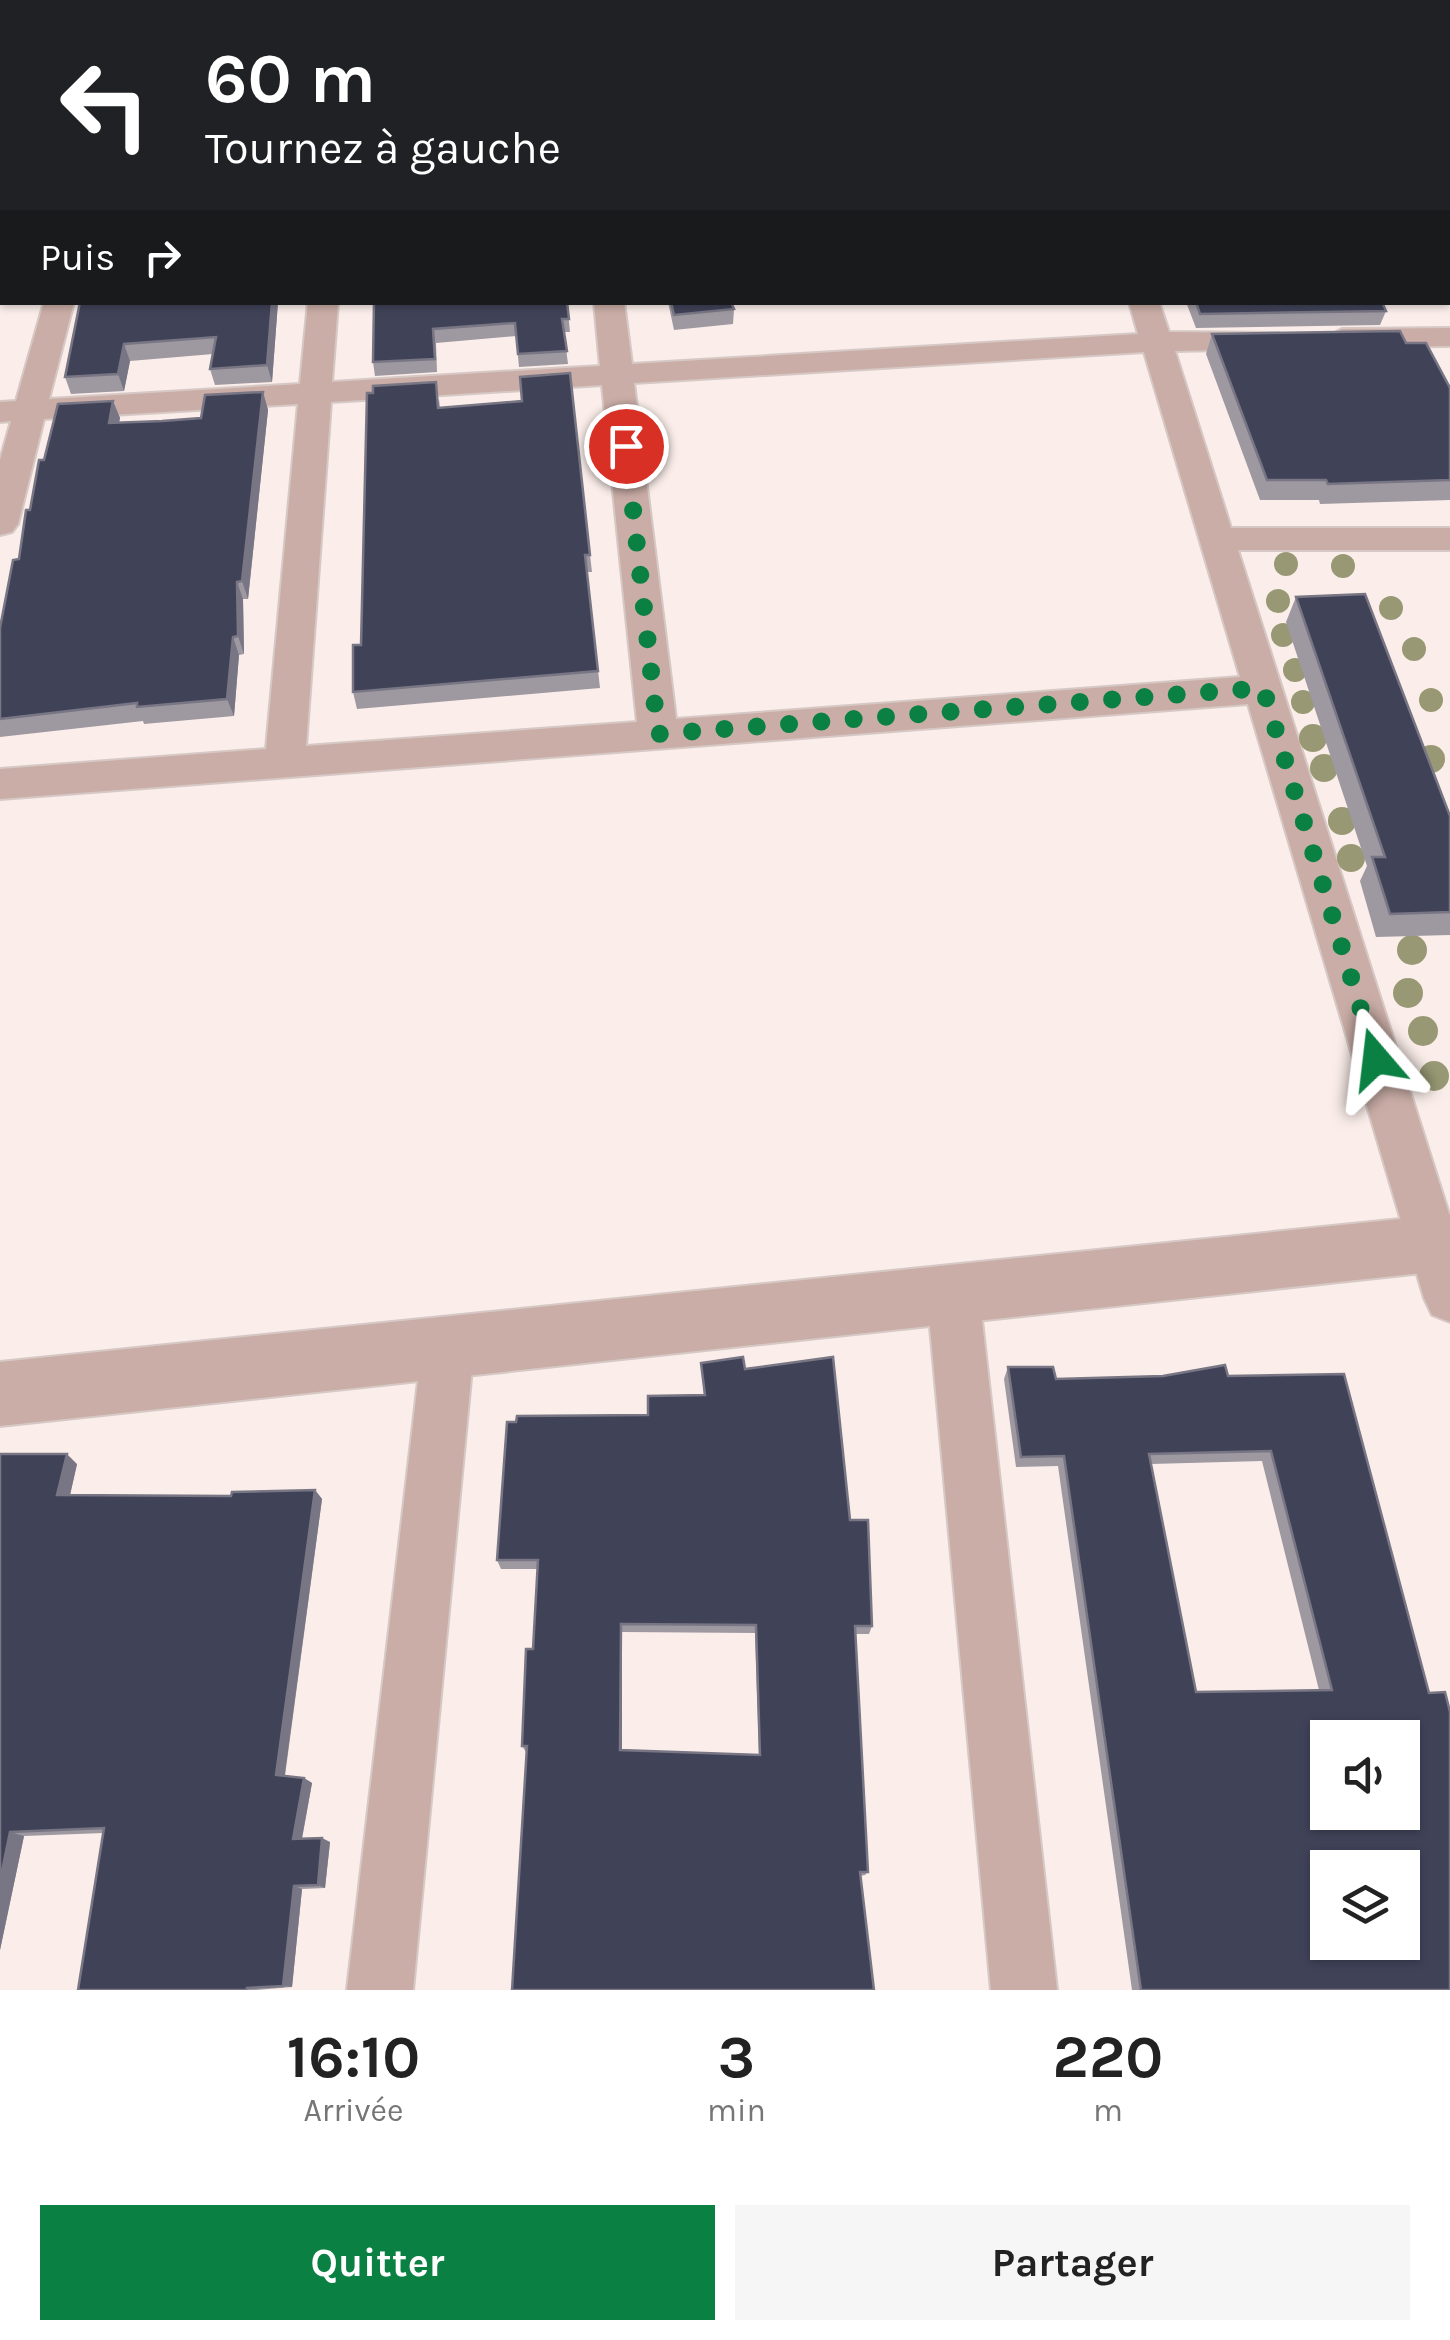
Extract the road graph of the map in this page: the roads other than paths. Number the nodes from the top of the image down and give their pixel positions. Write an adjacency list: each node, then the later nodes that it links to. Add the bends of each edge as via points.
1 (58, 305): 11 (street)
2 (322, 305): 10 (street)
3 (609, 305): 9 (street)
4 (1145, 305): 8 (street)
5 (1438, 305): 6 (street)
6 (1450, 328)
7 (1450, 336): 8 (street)
8 (1156, 342): 9 (street); 13 (street)
9 (617, 375): 10 (street); 16 (street)
10 (315, 393): 11 (street); 17 (street)
11 (15, 411): 12 (street)
12 (0, 524)
13 (1216, 539): 14 (street); 15 (street)
14 (1450, 539)
15 (1263, 688): 16 (street); 19 (street)
16 (658, 734): 17 (street)
17 (285, 762): 18 (street)
18 (0, 784)
19 (1444, 1261): 20 (street)
20 (953, 1294): 21 (street); 24 (street)
21 (448, 1347): 22 (street); 23 (street)
22 (0, 1394)
23 (380, 1990)
24 (1024, 1990)

